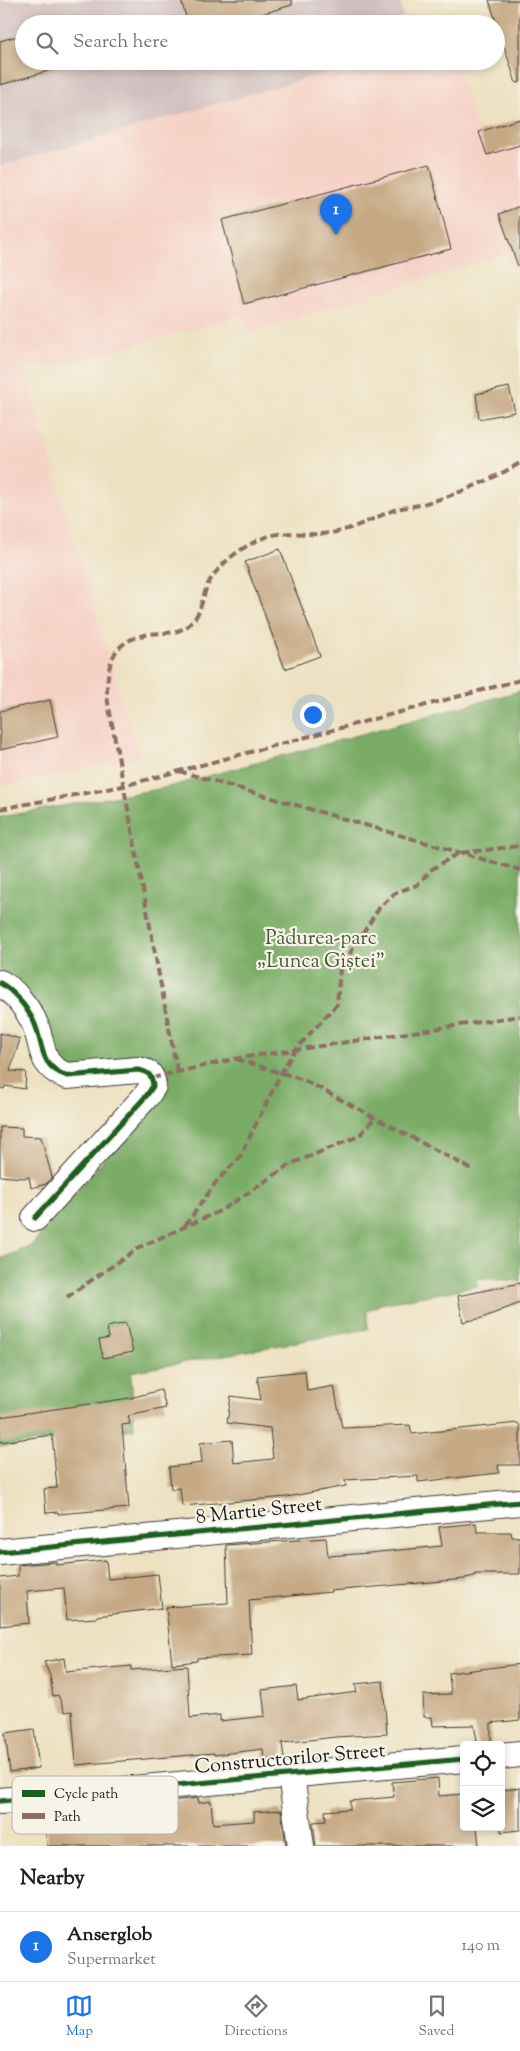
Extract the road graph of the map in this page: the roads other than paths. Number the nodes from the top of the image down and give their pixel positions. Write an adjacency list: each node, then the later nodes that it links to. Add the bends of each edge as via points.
1 (0, 983): 2 (street, via 19,1000 33,1019 45,1058 57,1073 67,1076 138,1070 148,1072 152,1078 153,1086 148,1095)
2 (35, 1218)
3 (520, 1502): 4 (street, 8 Martie Street)
4 (0, 1552)
5 (520, 1754): 6 (street)
6 (505, 1756)
7 (460, 1759): 8 (street, Constructorilor Street)
8 (291, 1775): 9 (street, Constructorilor Street); 10 (street)
9 (178, 1785)
10 (301, 1846)

